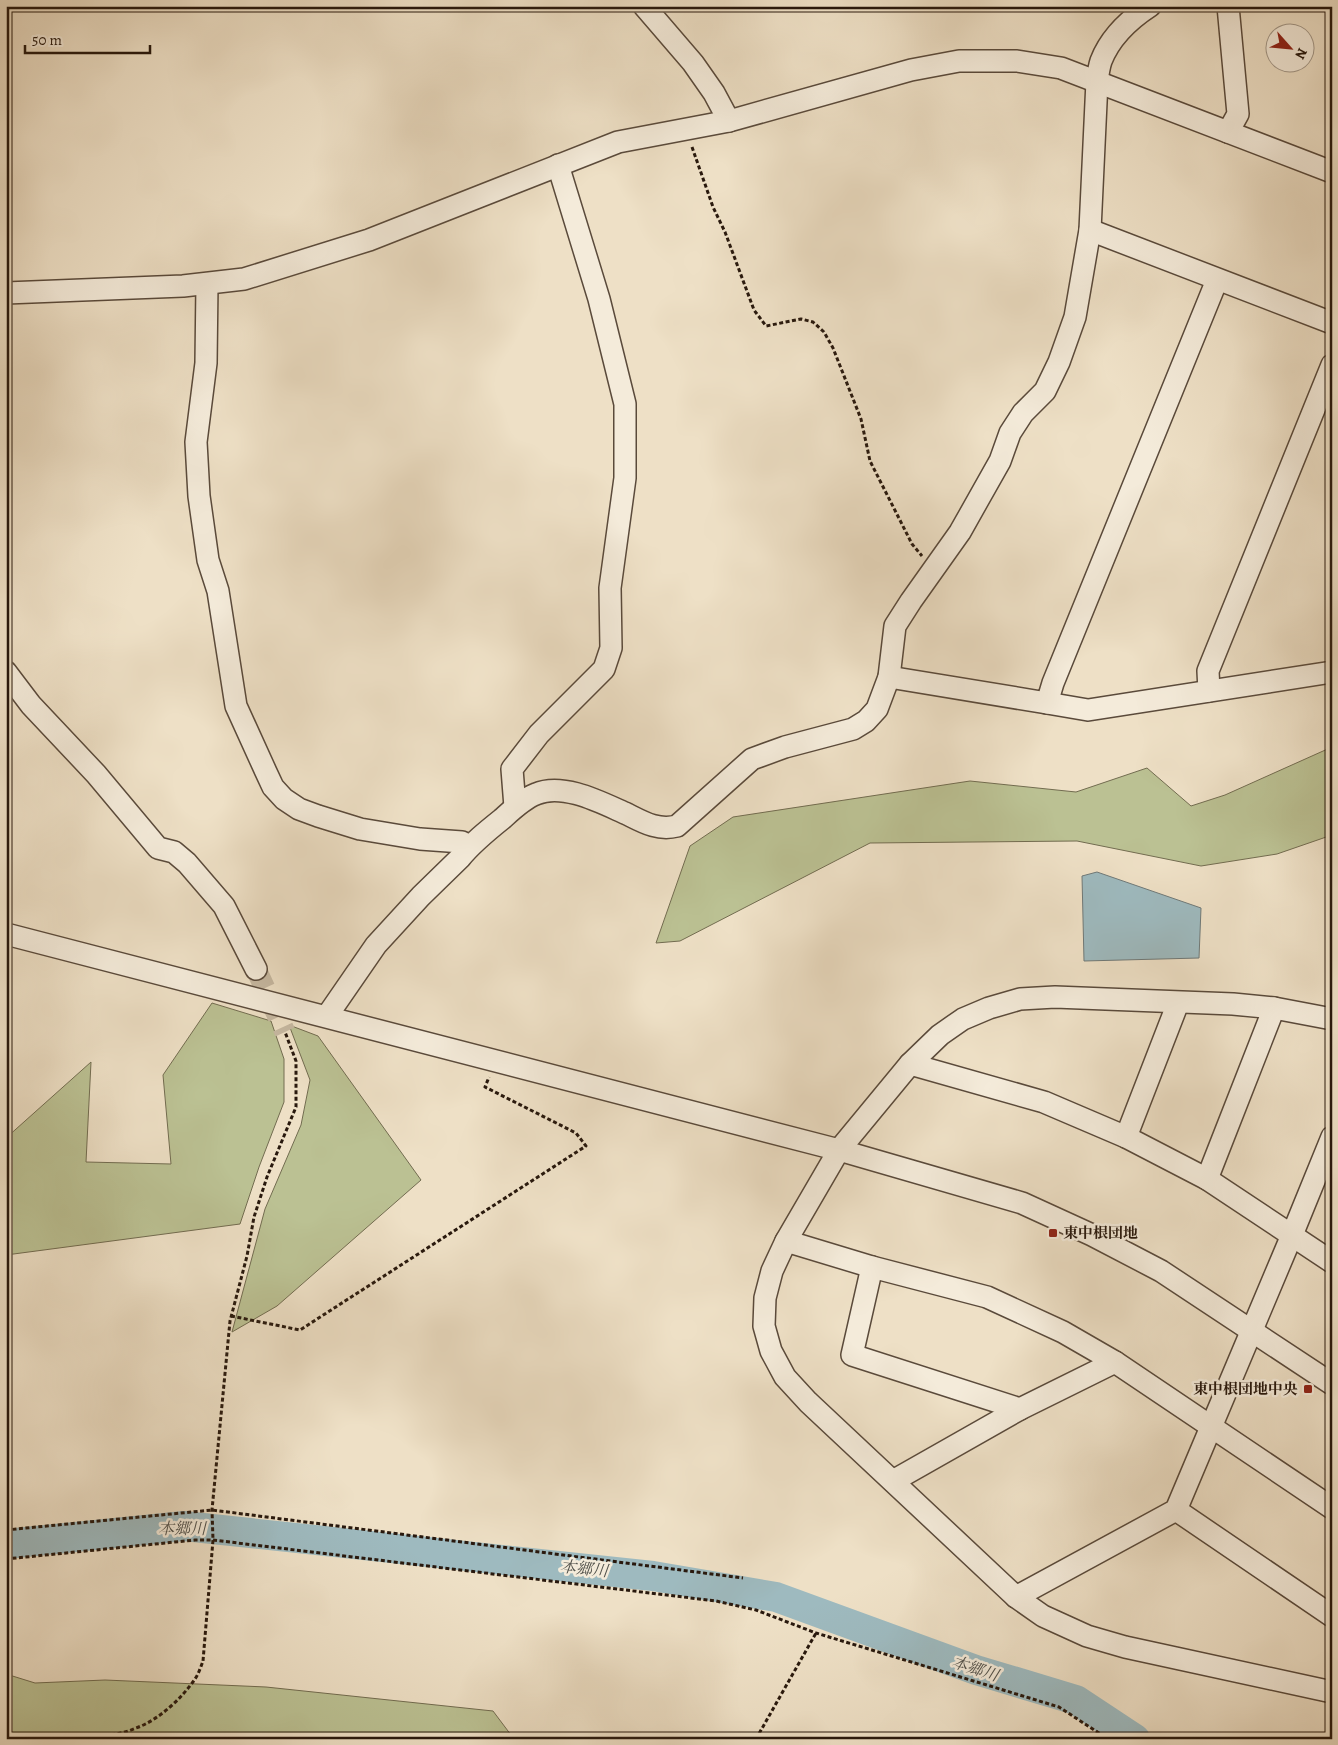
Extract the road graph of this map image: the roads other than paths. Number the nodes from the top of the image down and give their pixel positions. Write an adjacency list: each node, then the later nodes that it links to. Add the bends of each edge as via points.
1 (644, 6): 5 (street, via 693,63)
2 (1228, 6): 6 (street, via 1238,114)
3 (1139, 9): 4 (street, via 1114,38 1101,61)
4 (1096, 81): 5 (street, via 1061,68 1026,62 959,61 911,70); 6 (street); 9 (street)
5 (729, 121): 7 (street, via 618,142)
6 (1228, 132): 8 (street)
7 (558, 165): 11 (street, via 369,240 244,279); 20 (street, via 599,299 625,404 625,478 610,588 611,648 604,669 539,734 512,769)
8 (1332, 172)
9 (1090, 230): 10 (street); 17 (street, via 1075,317 1059,362 1045,391 1023,413 1010,433 1000,461 960,532 895,626)
10 (1217, 280): 13 (street); 19 (street)
11 (208, 284): 12 (street); 21 (street, via 206,363 196,442 199,496 236,706 266,772 284,799 318,816 360,829 462,842)
12 (6, 292)
13 (1332, 323)
14 (1332, 365): 18 (street, via 1208,671)
15 (6, 672): 23 (street, via 31,705 96,774 158,848 174,852 187,863 224,906)
16 (1332, 672): 18 (street)
17 (889, 677): 19 (street); 20 (street, via 877,709 866,721 853,729 786,746 752,759 677,826 667,829 651,826 580,794 561,791 547,790 535,794)
18 (1209, 691): 19 (street, via 1088,710)
19 (1047, 703)
20 (515, 807): 21 (street)
21 (470, 846): 26 (street, via 376,945)
22 (6, 934): 26 (street)
23 (256, 969)
24 (1178, 1003): 25 (street); 28 (street, via 1020,998 963,1019 940,1035); 30 (street)
25 (1274, 1008): 27 (street); 32 (street)
26 (327, 1016): 31 (street)
27 (1332, 1020)
28 (910, 1064): 30 (street, via 1044,1102); 31 (street)
29 (1332, 1137): 33 (street)
30 (1126, 1138): 32 (street)
31 (839, 1150): 34 (street); 37 (street, via 978,1189 1045,1213 1160,1270)
32 (1207, 1179): 33 (street)
33 (1292, 1235): 35 (street); 37 (street)
34 (786, 1241): 36 (street); 42 (street, via 772,1271 765,1298 764,1326 771,1351 785,1377 808,1402)
35 (1332, 1262)
36 (872, 1267): 38 (street, via 987,1296 1063,1332); 40 (street, via 852,1355)
37 (1252, 1330): 39 (street); 41 (street)
38 (1115, 1362): 40 (street); 41 (street)
39 (1332, 1384)
40 (1020, 1409): 42 (street)
41 (1211, 1427): 43 (street); 44 (street)
42 (893, 1481): 45 (street)
43 (1332, 1508)
44 (1176, 1510): 45 (street); 46 (street)
45 (1016, 1598): 47 (street, via 1043,1616 1125,1647)
46 (1332, 1616)
47 (1332, 1692)

